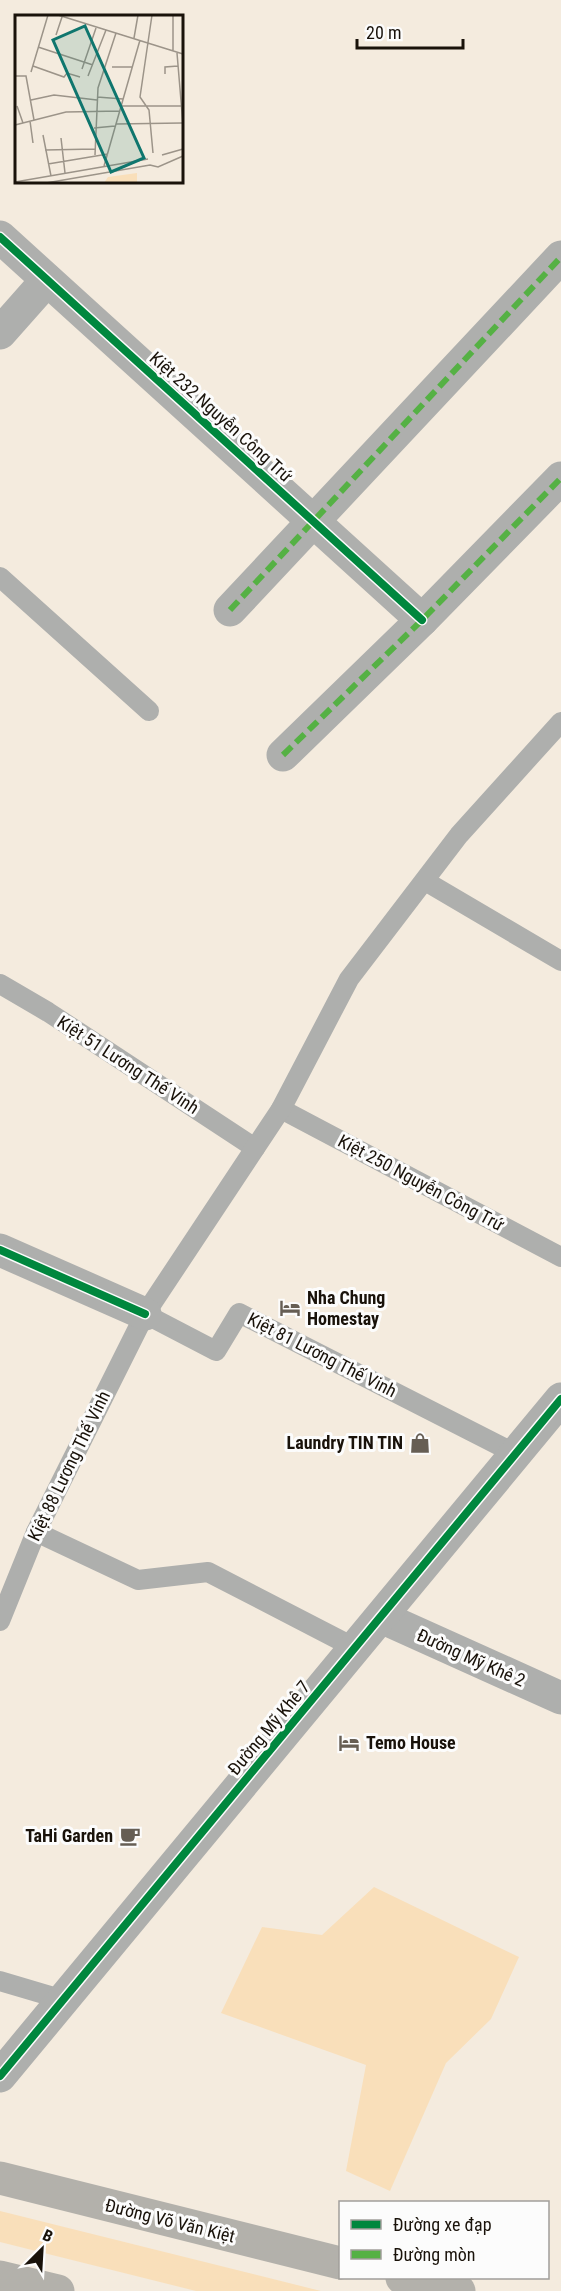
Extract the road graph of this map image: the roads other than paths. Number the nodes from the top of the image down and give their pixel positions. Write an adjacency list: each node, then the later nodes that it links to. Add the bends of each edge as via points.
1 (0, 237): 3 (street, Kiệt 232 Nguyễn Công Trứ)
2 (561, 257): 6 (street)
3 (47, 280): 4 (street); 6 (street, Kiệt 232 Nguyễn Công Trứ)
4 (0, 333)
5 (561, 478): 9 (street)
6 (313, 521): 8 (street); 9 (street, Kiệt 232 Nguyễn Công Trứ)
7 (0, 577): 10 (lane)
8 (230, 610)
9 (422, 620): 12 (street)
10 (149, 711)
11 (561, 722): 13 (lane, via 459,835)
12 (283, 755)
13 (425, 881): 14 (lane); 16 (lane, via 349,979)
14 (561, 961)
15 (0, 984): 17 (lane, Kiệt 51 Lương Thế Vinh)
16 (281, 1109): 17 (lane); 19 (lane, Kiệt 250 Nguyễn Công Trứ)
17 (255, 1149): 20 (lane)
18 (0, 1250): 20 (street)
19 (561, 1257)
20 (145, 1314): 22 (lane, Kiệt 81 Lương Thế Vinh, via 216,1351 239,1313); 23 (lane, Kiệt 88 Lương Thế Vinh)
21 (561, 1399): 22 (street, Đường Mỹ Khê 7)
22 (516, 1454): 24 (street, Đường Mỹ Khê 7)
23 (36, 1532): 25 (lane, Kiệt 88 Lương Thế Vinh); 26 (lane, via 138,1580 208,1572)
24 (381, 1617): 26 (street, Đường Mỹ Khê 7); 27 (street, Đường Mỹ Khê 2)
25 (0, 1621)
26 (355, 1648): 29 (street, Đường Mỹ Khê 7)
27 (561, 1698)
28 (0, 1981): 29 (lane)
29 (64, 2000): 30 (street, Đường Mỹ Khê 7)
30 (0, 2076)
31 (0, 2178): 32 (main road, Đường Võ Văn Kiệt)
32 (339, 2263)
33 (0, 2277): 35 (main road)
34 (410, 2279): 36 (main road)
35 (58, 2291)
36 (459, 2291)

